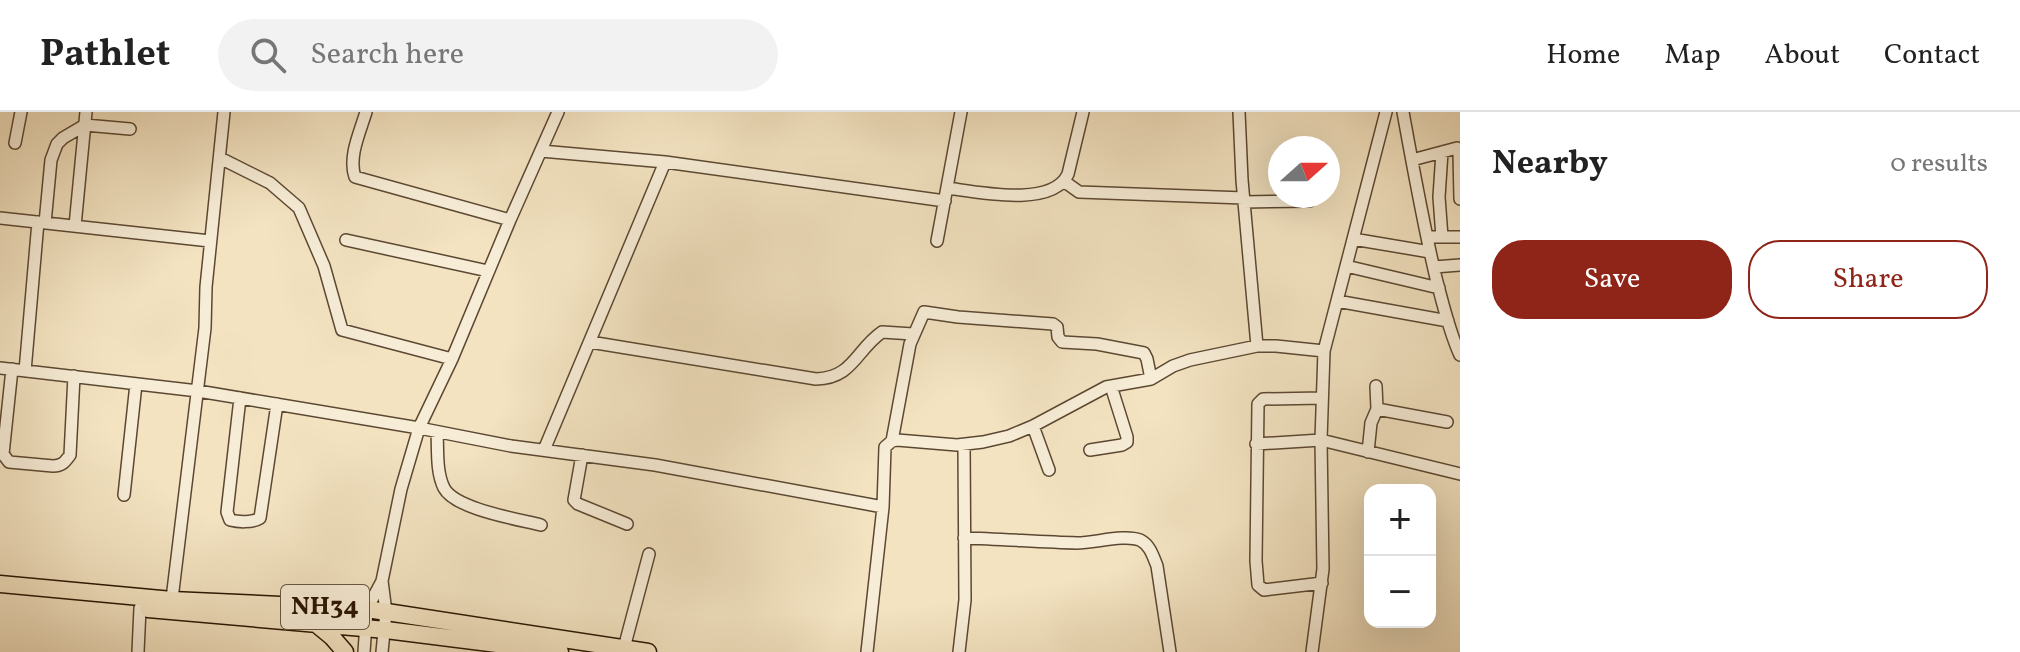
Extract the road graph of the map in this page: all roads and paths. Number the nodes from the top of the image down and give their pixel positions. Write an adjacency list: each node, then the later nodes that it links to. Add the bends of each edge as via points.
1 (21, 112): 13 (street)
2 (86, 112): 11 (street)
3 (224, 112): 16 (street)
4 (366, 112): 25 (street, via 352,160 355,177)
5 (558, 112): 14 (street)
6 (961, 112): 20 (street)
7 (1083, 112): 19 (street)
8 (1239, 112): 22 (street)
9 (1386, 112): 31 (street)
10 (1403, 112): 17 (street)
11 (85, 125): 12 (street); 26 (street, via 57,144); 27 (street)
12 (130, 129)
13 (15, 143)
14 (541, 151): 18 (street); 25 (street)
15 (1442, 152): 17 (street); 21 (street, via 1459,150); 29 (street)
16 (220, 158): 33 (street); 48 (street, via 270,183 299,208 324,266 342,330)
17 (1412, 160): 28 (street)
18 (665, 162): 20 (street); 44 (street)
19 (1065, 182): 20 (street, via 1046,192); 22 (street, via 1079,192)
20 (946, 194): 34 (street)
21 (1460, 199)
22 (1244, 200): 23 (street); 45 (street)
23 (1268, 200)
24 (0, 218): 26 (street)
25 (510, 220): 39 (street)
26 (41, 223): 27 (street); 50 (street)
27 (75, 226): 33 (street)
28 (1427, 237): 29 (street); 35 (street)
29 (1442, 237): 30 (street)
30 (1460, 237)
31 (1353, 239): 35 (street); 37 (street)
32 (346, 240): 39 (street)
33 (210, 241): 56 (street)
34 (937, 241)
35 (1430, 252): 38 (street)
36 (1460, 265): 38 (street)
37 (1346, 266): 40 (street); 41 (street)
38 (1434, 267): 40 (street)
39 (488, 271): 48 (street)
40 (1439, 288): 42 (street)
41 (1337, 301): 42 (street); 46 (street)
42 (1448, 321): 47 (street)
43 (913, 334): 44 (street, via 882,332 845,371 816,379); 52 (street, via 924,312 1053,324 1062,342 1144,353); 66 (street)
44 (590, 342): 69 (street)
45 (1257, 346): 46 (street); 52 (street, via 1180,362)
46 (1324, 351): 58 (street)
47 (1460, 355)
48 (452, 359): 63 (street)
49 (6, 368): 50 (street); 51 (street, via 3,454 9,462 60,466 66,461)
50 (25, 371): 51 (street)
51 (74, 376): 53 (street)
52 (1151, 379): 54 (street)
53 (136, 384): 56 (street); 75 (street)
54 (1111, 386): 62 (street); 70 (street, via 1127,442)
55 (1376, 386): 60 (street)
56 (198, 391): 57 (street); 85 (street)
57 (240, 398): 59 (street); 59 (street, via 227,512 235,521 260,518)
58 (1322, 398): 65 (street); 67 (street, via 1262,399)
59 (277, 404): 63 (street)
60 (1377, 409): 61 (street); 71 (street)
61 (1447, 422)
62 (1033, 426): 68 (street); 73 (street)
63 (419, 428): 64 (street); 81 (street)
64 (437, 432): 69 (street); 78 (street, via 445,490 467,505)
65 (1321, 440): 67 (street); 71 (street); 82 (street)
66 (892, 441): 68 (street); 76 (street, via 885,447)
67 (1256, 444): 82 (street, via 1258,585 1268,590)
68 (964, 445): 79 (street)
69 (544, 450): 72 (street)
70 (1090, 450)
71 (1368, 452): 74 (street)
72 (582, 455): 76 (street); 77 (street, via 574,500)
73 (1049, 470)
74 (1460, 474)
75 (124, 495)
76 (883, 507): 99 (street)
77 (627, 524)
78 (541, 525)
79 (964, 538): 100 (street); 101 (street, via 1139,540 1157,566)
80 (649, 554): 92 (street)
81 (382, 581): 87 (street); 88 (street)
82 (1322, 583): 102 (street)
83 (0, 584): 85 (highway, NH34)
84 (0, 594): 86 (highway, NH34)
85 (172, 606): 86 (highway, NH34); 87 (highway, NH34); 89 (highway, NH34)
86 (140, 608): 93 (street)
87 (367, 609): 88 (highway, NH34); 90 (street)
88 (386, 612): 91 (street); 92 (highway, NH34)
89 (315, 623): 90 (highway, NH34); 94 (highway)
90 (366, 628): 91 (highway, NH34); 95 (street)
91 (386, 630): 96 (street); 97 (highway, NH34)
92 (624, 648): 98 (highway, NH34)
93 (138, 652)
94 (345, 652)
95 (364, 652)
96 (382, 652)
97 (560, 652)
98 (648, 652)
99 (867, 652)
100 (959, 652)
101 (1170, 652)
102 (1312, 652)

